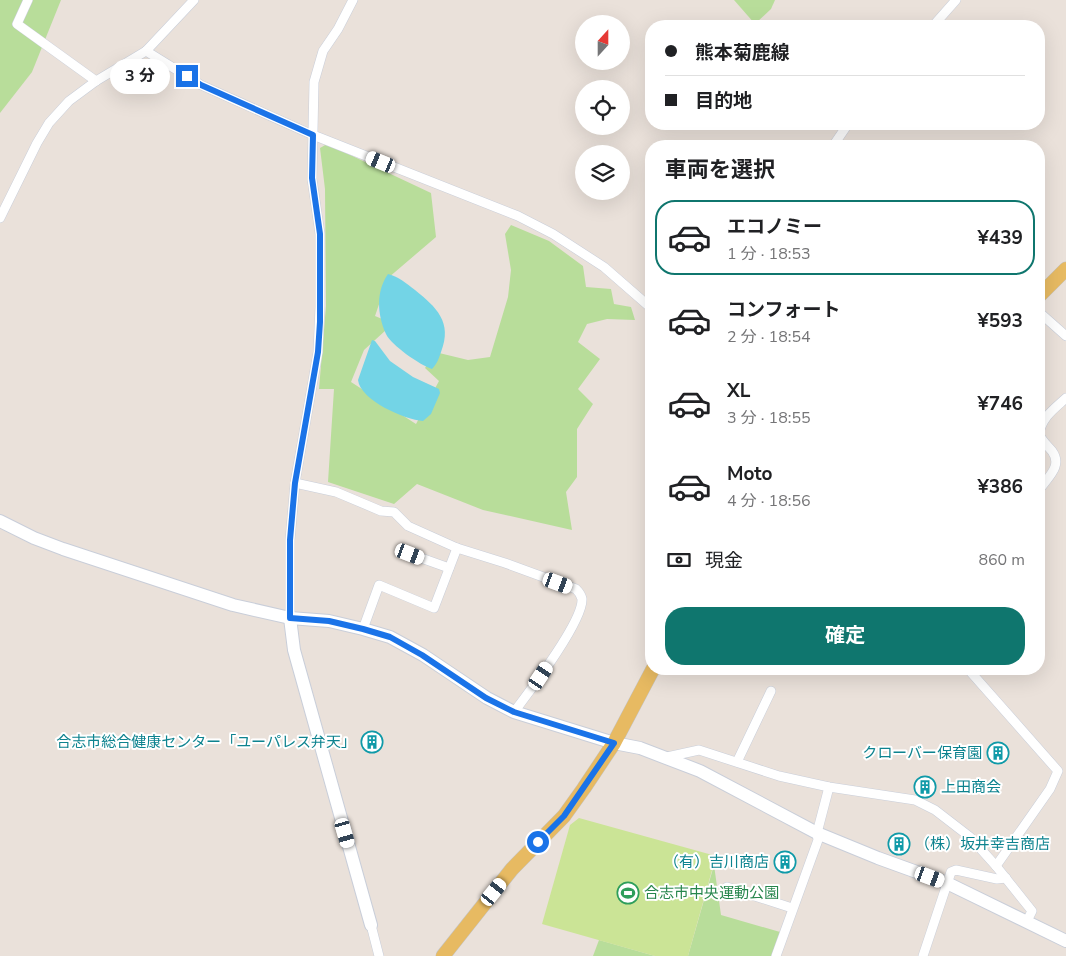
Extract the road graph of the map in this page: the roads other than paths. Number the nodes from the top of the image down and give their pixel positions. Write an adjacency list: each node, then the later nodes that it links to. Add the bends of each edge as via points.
1 (28, 0): 7 (street, via 17,24)
2 (194, 0): 6 (street)
3 (353, 0): 8 (street, via 323,51 314,82)
4 (956, 0): 5 (street)
5 (938, 20)
6 (146, 51): 7 (street); 8 (street, via 201,85)
7 (96, 80): 9 (street, via 69,101 49,123)
8 (313, 135): 12 (street, via 544,229 604,268); 19 (street, via 312,178 320,234 318,352)
9 (0, 218)
10 (1066, 269): 11 (main road)
11 (1045, 290)
12 (645, 303)
13 (1045, 317): 14 (street)
14 (1066, 336)
15 (1066, 398): 16 (street)
16 (1045, 418)
17 (1045, 442): 18 (street, via 1057,462)
18 (1045, 482)
19 (295, 483): 21 (street, via 336,492 381,511 394,512 408,526); 24 (street, via 290,540)
20 (0, 521): 24 (street, via 56,546 177,587 233,605)
21 (457, 548): 23 (street); 29 (street, via 576,589 581,594 576,618 557,652)
22 (410, 554): 23 (street)
23 (449, 568): 25 (street, via 434,608 379,585)
24 (290, 618): 25 (street, via 329,621); 41 (street, via 294,650)
25 (363, 629): 29 (street, via 390,637 486,698)
26 (650, 675): 30 (main road)
27 (973, 675): 35 (street, via 1058,771 1050,789)
28 (771, 691): 32 (street)
29 (514, 712): 30 (street)
30 (614, 743): 31 (street); 44 (main road, via 564,816 512,869)
31 (666, 758): 32 (street, via 700,750); 34 (street, via 700,770)
32 (737, 762): 33 (street, via 779,776)
33 (830, 787): 34 (street); 35 (street, via 915,800 970,837)
34 (817, 833): 37 (street); 39 (street, via 818,840)
35 (996, 866): 36 (street)
36 (1006, 878): 37 (street, via 956,870 951,872); 40 (street, via 1032,910)
37 (947, 883): 40 (street); 46 (street)
38 (727, 887): 39 (street)
39 (792, 908): 45 (street)
40 (1028, 922): 42 (street)
41 (371, 925): 43 (street)
42 (1066, 941)
43 (379, 956)
44 (443, 956)
45 (776, 956)
46 (923, 956)

